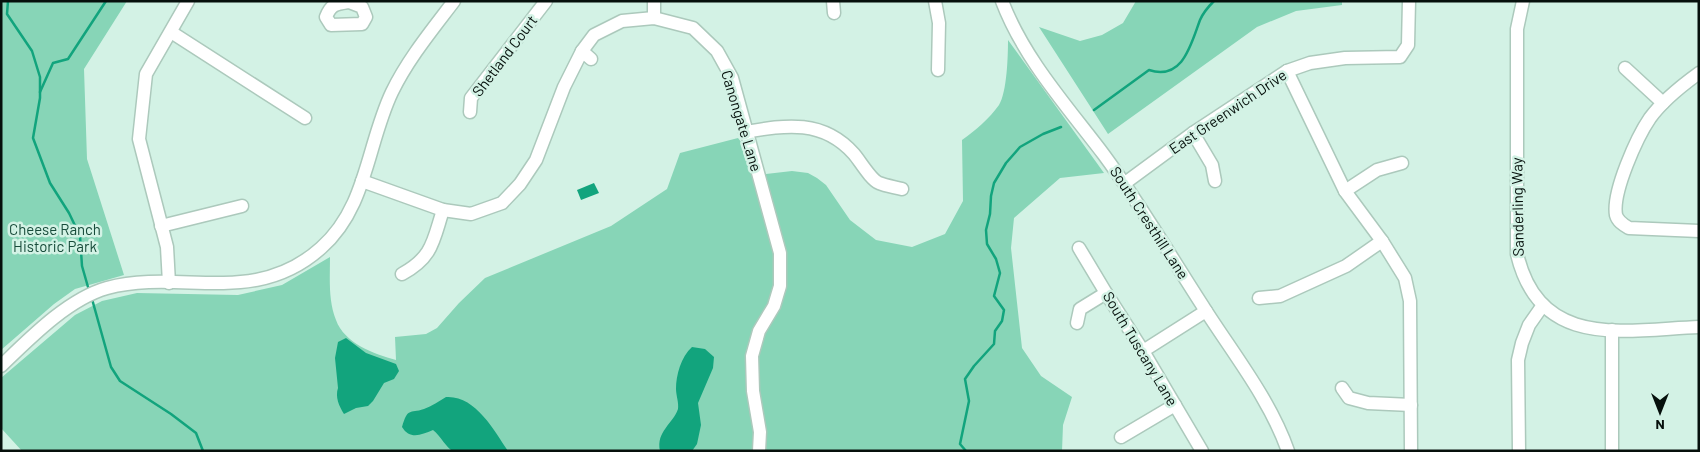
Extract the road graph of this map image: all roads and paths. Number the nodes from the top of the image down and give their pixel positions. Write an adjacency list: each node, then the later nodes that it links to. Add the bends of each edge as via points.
1 (188, 1): 10 (street)
2 (454, 1): 21 (street, via 392,92)
3 (546, 1): 16 (street, Shetland Court, via 471,98)
4 (654, 1): 9 (street)
5 (935, 1): 12 (street, via 939,24)
6 (1002, 1): 23 (street, South Cresthill Lane, via 1009,20 1032,59)
7 (1410, 1): 13 (street, East Greenwich Drive, via 1408,45 1400,57 1345,58 1310,63)
8 (1523, 1): 36 (street, Sanderling Way, via 1517,29 1517,254 1527,284)
9 (654, 18): 18 (street, Canongate Lane, via 693,28 717,51 732,78); 27 (street, Canongate Lane, via 622,20 594,35 587,55 564,86 536,160 520,184 502,202 471,214)
10 (171, 32): 17 (street); 28 (street, via 146,74 139,140)
11 (1625, 68): 15 (street)
12 (938, 70)
13 (1287, 71): 19 (street, East Greenwich Drive); 25 (street)
14 (1699, 73): 15 (street)
15 (1663, 103): 29 (street, via 1635,143 1622,174 1616,216 1629,228)
16 (470, 112)
17 (305, 118)
18 (746, 132): 24 (street, via 790,125 814,129 835,138 852,152 878,183); 47 (street, Canongate Lane, via 780,253 781,271 774,306 759,331 752,356)
19 (1193, 133): 22 (street, via 1212,165); 23 (street, East Greenwich Drive)
20 (1402, 164): 25 (street, via 1377,170)
21 (362, 181): 27 (street, Canongate Lane); 33 (street, via 353,207 334,235 290,269 256,281)
22 (1215, 181)
23 (1125, 183): 37 (street, South Cresthill Lane)
24 (902, 189)
25 (1345, 191): 30 (street)
26 (242, 206): 28 (street)
27 (443, 210): 32 (street, via 431,248 418,266)
28 (161, 226): 33 (street, via 167,247)
29 (1699, 231)
30 (1382, 241): 35 (street, via 1346,266 1280,296); 45 (street, via 1405,278 1410,301)
31 (1079, 248): 34 (street, South Tuscany Lane)
32 (402, 274)
33 (169, 283): 42 (street, via 125,284 91,294 56,317)
34 (1106, 293): 38 (street, via 1080,309); 41 (street, South Tuscany Lane)
35 (1258, 298)
36 (1543, 305): 40 (street, Sanderling Way, via 1567,322 1585,328); 51 (street, via 1529,325 1518,360)
37 (1206, 311): 41 (street); 49 (street, South Cresthill Lane, via 1275,419)
38 (1077, 323)
39 (1699, 327): 40 (street, Sanderling Way)
40 (1612, 330): 52 (street)
41 (1143, 351): 44 (street, South Tuscany Lane)
42 (1, 366)
43 (1342, 388): 45 (street, via 1349,398 1368,403)
44 (1175, 405): 46 (street); 48 (street, South Tuscany Lane)
45 (1411, 405): 50 (street)
46 (1121, 437)
47 (759, 451)
48 (1202, 451)
49 (1288, 451)
50 (1411, 451)
51 (1519, 451)
52 (1612, 451)

